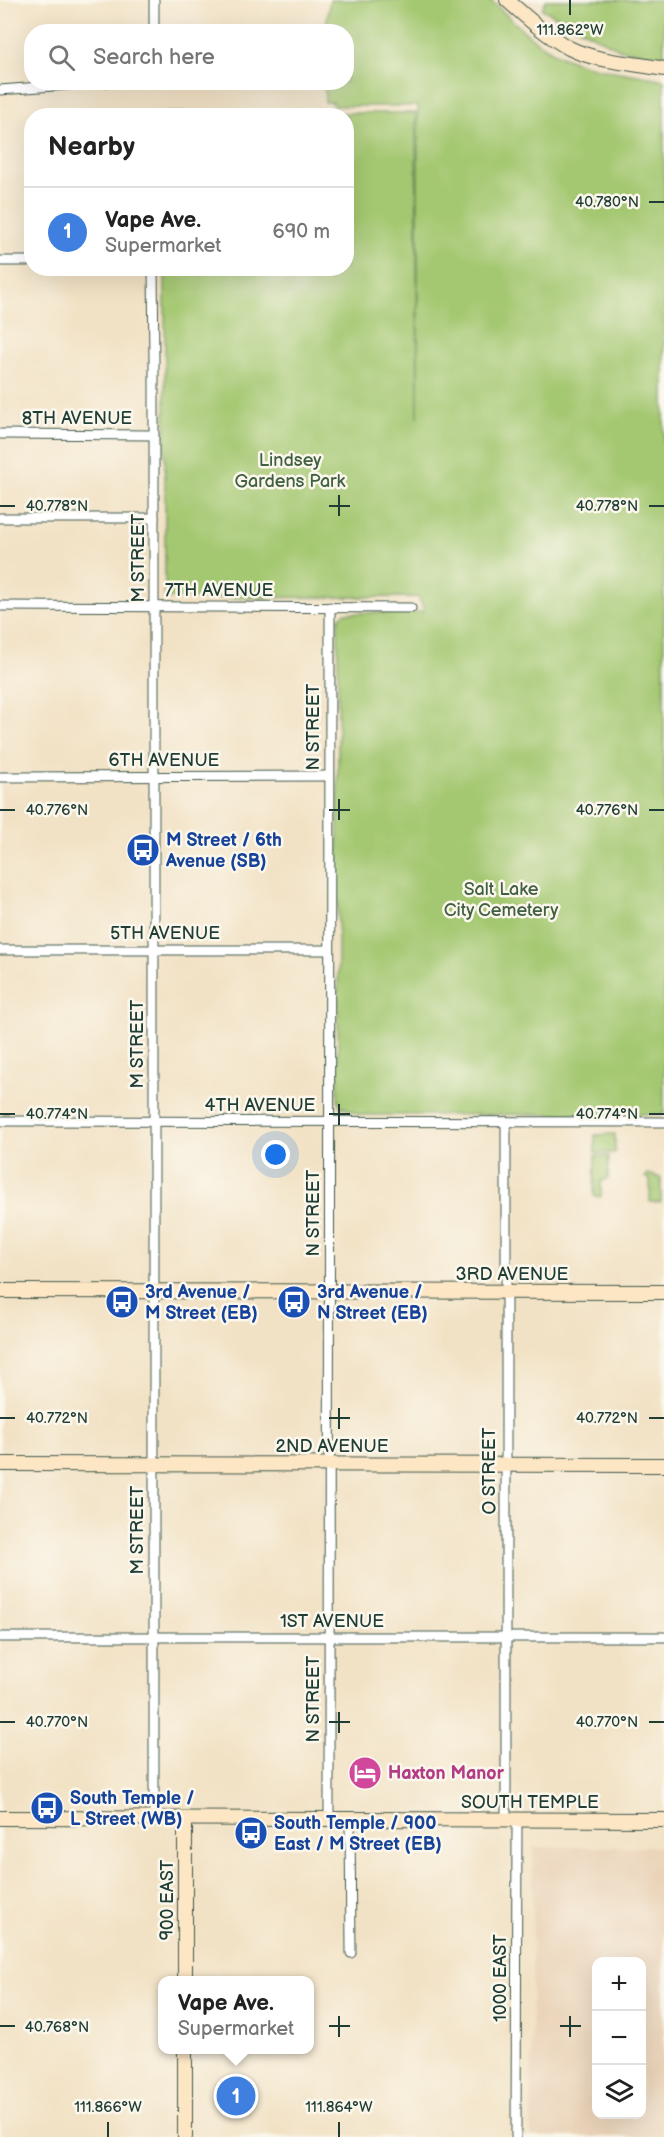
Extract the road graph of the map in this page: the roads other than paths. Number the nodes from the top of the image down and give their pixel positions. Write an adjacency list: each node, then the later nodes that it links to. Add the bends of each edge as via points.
1 (154, 0): 3 (street)
2 (507, 0): 4 (street, via 570,48)
3 (154, 24)
4 (664, 69)
5 (24, 88): 6 (street)
6 (0, 90)
7 (0, 261): 8 (street)
8 (24, 261)
9 (153, 276): 11 (street, M STREET)
10 (0, 434): 11 (street, 8TH AVENUE)
11 (153, 435): 13 (street, M STREET)
12 (0, 518): 13 (street)
13 (154, 518): 15 (street, M STREET)
14 (0, 606): 15 (street, 7TH AVENUE)
15 (154, 606): 16 (street, 7TH AVENUE); 20 (street, M STREET)
16 (330, 607): 17 (street, 7TH AVENUE); 18 (street, N STREET)
17 (411, 608)
18 (329, 776): 20 (street, 6TH AVENUE); 23 (street, N STREET)
19 (0, 777): 20 (street, 6TH AVENUE)
20 (154, 777): 22 (street, M STREET)
21 (0, 950): 22 (street, 5TH AVENUE)
22 (153, 950): 23 (street, 5TH AVENUE); 25 (street, M STREET)
23 (329, 950): 26 (street, N STREET)
24 (0, 1121): 25 (street, 4TH AVENUE)
25 (153, 1121): 26 (street, 4TH AVENUE); 31 (street, M STREET)
26 (330, 1121): 27 (street, 4TH AVENUE); 30 (street, N STREET)
27 (506, 1122): 28 (street, 4TH AVENUE); 32 (street, O STREET)
28 (664, 1122)
29 (0, 1291): 31 (street, 3RD AVENUE)
30 (330, 1291): 31 (street, 3RD AVENUE); 32 (street, 3RD AVENUE); 36 (street, N STREET)
31 (154, 1292): 35 (street, M STREET)
32 (505, 1292): 33 (street, 3RD AVENUE); 37 (street, O STREET)
33 (664, 1292)
34 (0, 1464): 35 (street, 2ND AVENUE)
35 (153, 1464): 36 (street, 2ND AVENUE); 40 (street, M STREET)
36 (329, 1464): 37 (street, 2ND AVENUE); 41 (street, N STREET)
37 (506, 1464): 38 (street, 2ND AVENUE); 42 (street, O STREET)
38 (664, 1465)
39 (0, 1637): 40 (street, 1ST AVENUE)
40 (154, 1637): 41 (street, 1ST AVENUE); 45 (street, M STREET)
41 (329, 1637): 42 (street, 1ST AVENUE); 47 (street, N STREET)
42 (506, 1637): 43 (street, 1ST AVENUE); 49 (street, O STREET)
43 (664, 1637)
44 (0, 1818): 45 (street, SOUTH TEMPLE)
45 (154, 1819): 46 (street, SOUTH TEMPLE)
46 (185, 1819): 47 (street, SOUTH TEMPLE); 52 (street, 900 EAST)
47 (329, 1819): 48 (street, SOUTH TEMPLE)
48 (350, 1819): 49 (street, SOUTH TEMPLE); 51 (street)
49 (511, 1820): 50 (street, SOUTH TEMPLE); 55 (street, 1000 EAST)
50 (664, 1820)
51 (351, 1953)
52 (185, 1976)
53 (185, 2054): 54 (street)
54 (185, 2137)
55 (516, 2137)

